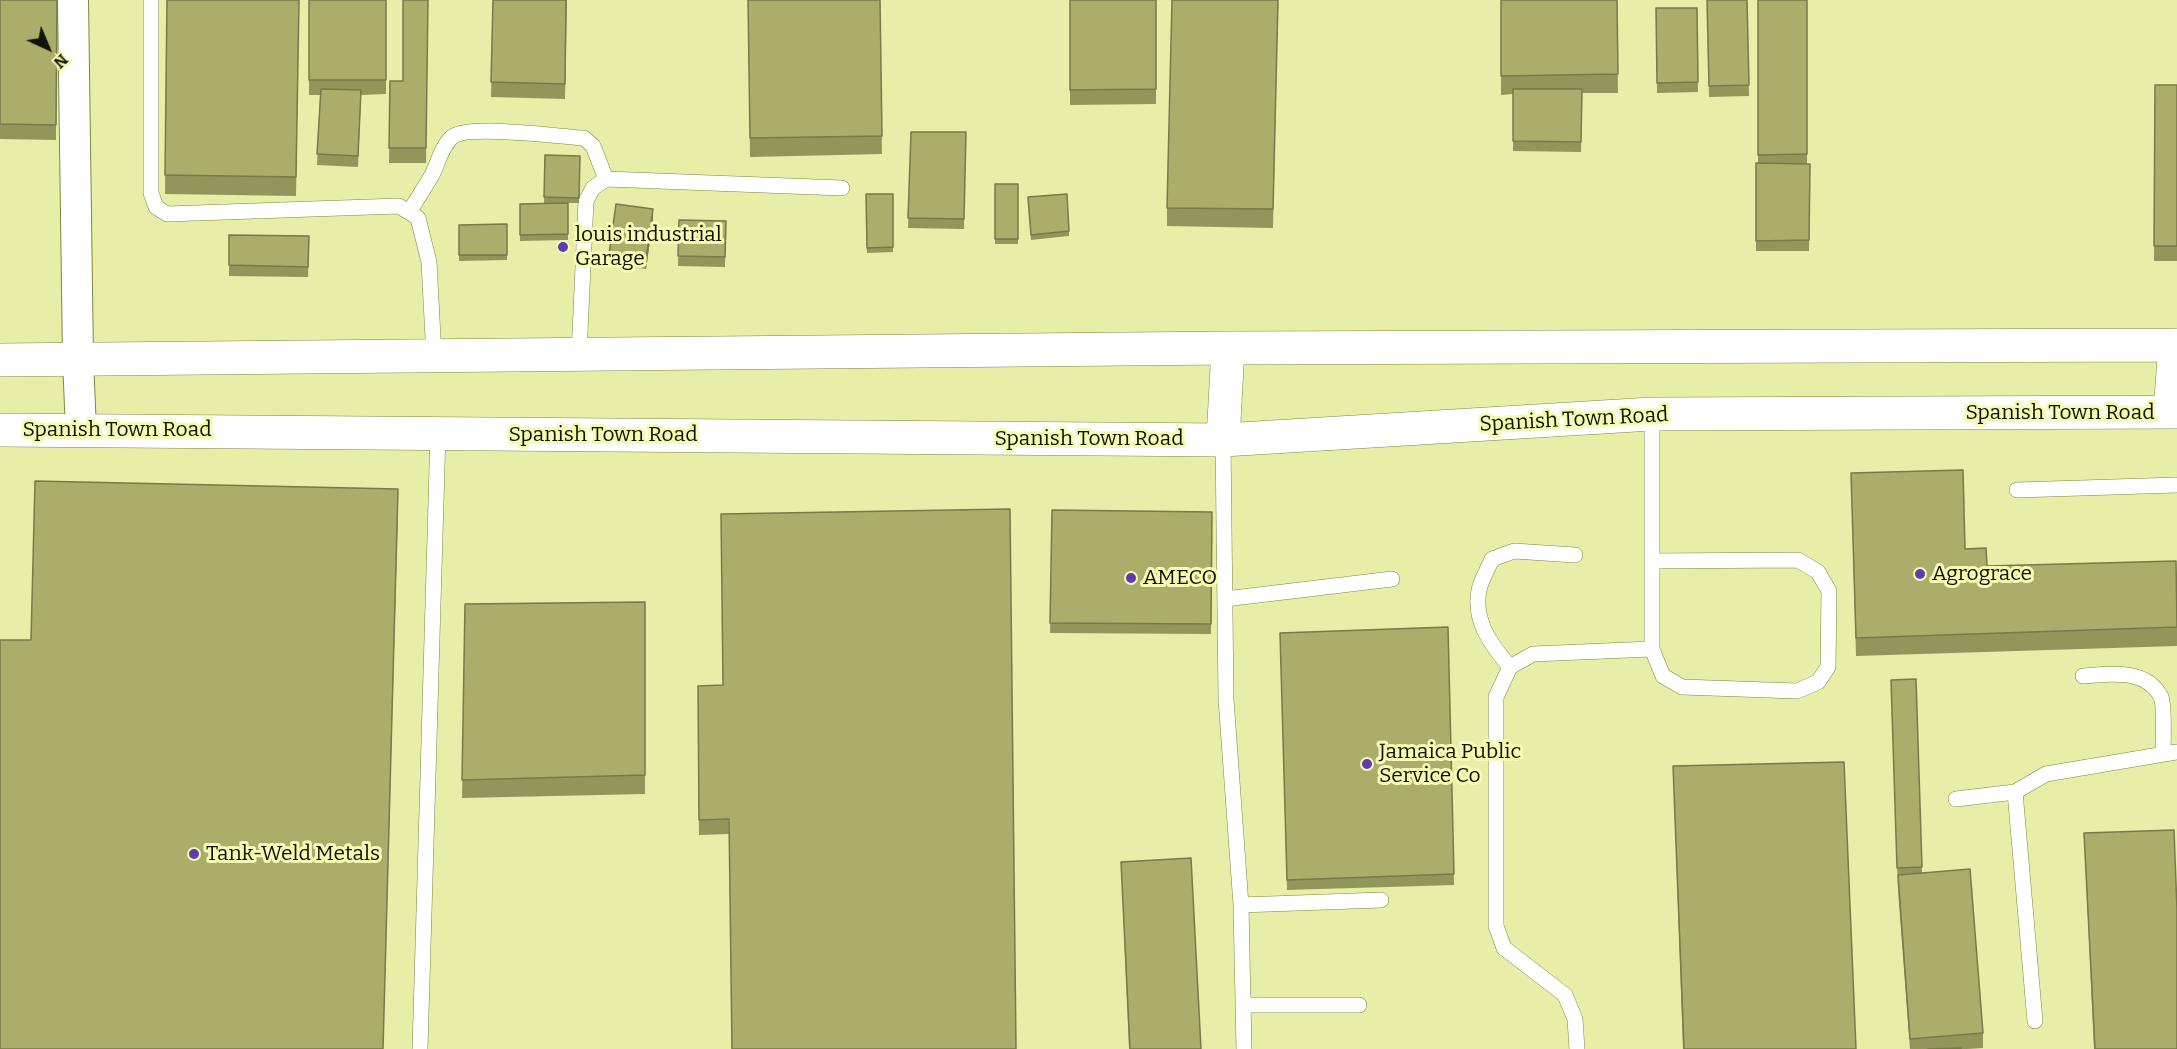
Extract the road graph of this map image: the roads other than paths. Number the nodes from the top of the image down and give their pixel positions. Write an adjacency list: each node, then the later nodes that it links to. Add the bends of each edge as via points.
1 (73, 0): 11 (street)
2 (152, 0): 5 (lane, via 151,193 156,207 167,214 399,206)
3 (606, 179): 4 (lane); 5 (lane, via 593,146 584,138 459,132 446,144); 8 (lane, via 593,188 586,201)
4 (842, 188)
5 (410, 211): 9 (lane, via 418,218 429,262)
6 (2176, 345): 7 (highway); 12 (highway)
7 (1228, 348): 8 (highway); 17 (highway)
8 (579, 355): 9 (highway)
9 (434, 357): 11 (highway)
10 (0, 360): 11 (highway)
11 (78, 360): 15 (street)
12 (2174, 412): 13 (highway, Spanish Town Road)
13 (1652, 414): 17 (highway, Spanish Town Road); 21 (lane)
14 (0, 430): 15 (highway, Spanish Town Road)
15 (81, 430): 16 (highway, Spanish Town Road)
16 (438, 433): 17 (highway, Spanish Town Road); 35 (lane)
17 (1222, 440): 23 (lane)
18 (2177, 485): 19 (lane)
19 (2017, 490)
20 (1575, 555): 25 (lane, via 1514,551 1492,559 1479,590 1479,619 1492,646)
21 (1652, 561): 24 (lane); 24 (lane, via 1798,560 1818,572 1829,591 1828,667 1818,682 1797,691 1682,687 1664,676)
22 (1392, 579): 23 (lane)
23 (1225, 599): 31 (lane, via 1226,699)
24 (1652, 649): 25 (lane, via 1533,654)
25 (1510, 667): 37 (lane, via 1496,697 1496,926 1504,948 1564,995 1575,1019)
26 (2083, 676): 27 (lane, via 2137,676 2151,685 2161,698)
27 (2170, 753): 28 (lane, via 2046,774)
28 (2015, 792): 29 (lane); 34 (lane)
29 (1956, 799)
30 (1381, 900): 31 (lane)
31 (1241, 905): 32 (lane)
32 (1243, 1005): 33 (lane); 36 (lane)
33 (1359, 1005)
34 (2035, 1021)
35 (420, 1049)
36 (1244, 1049)
37 (1577, 1049)

